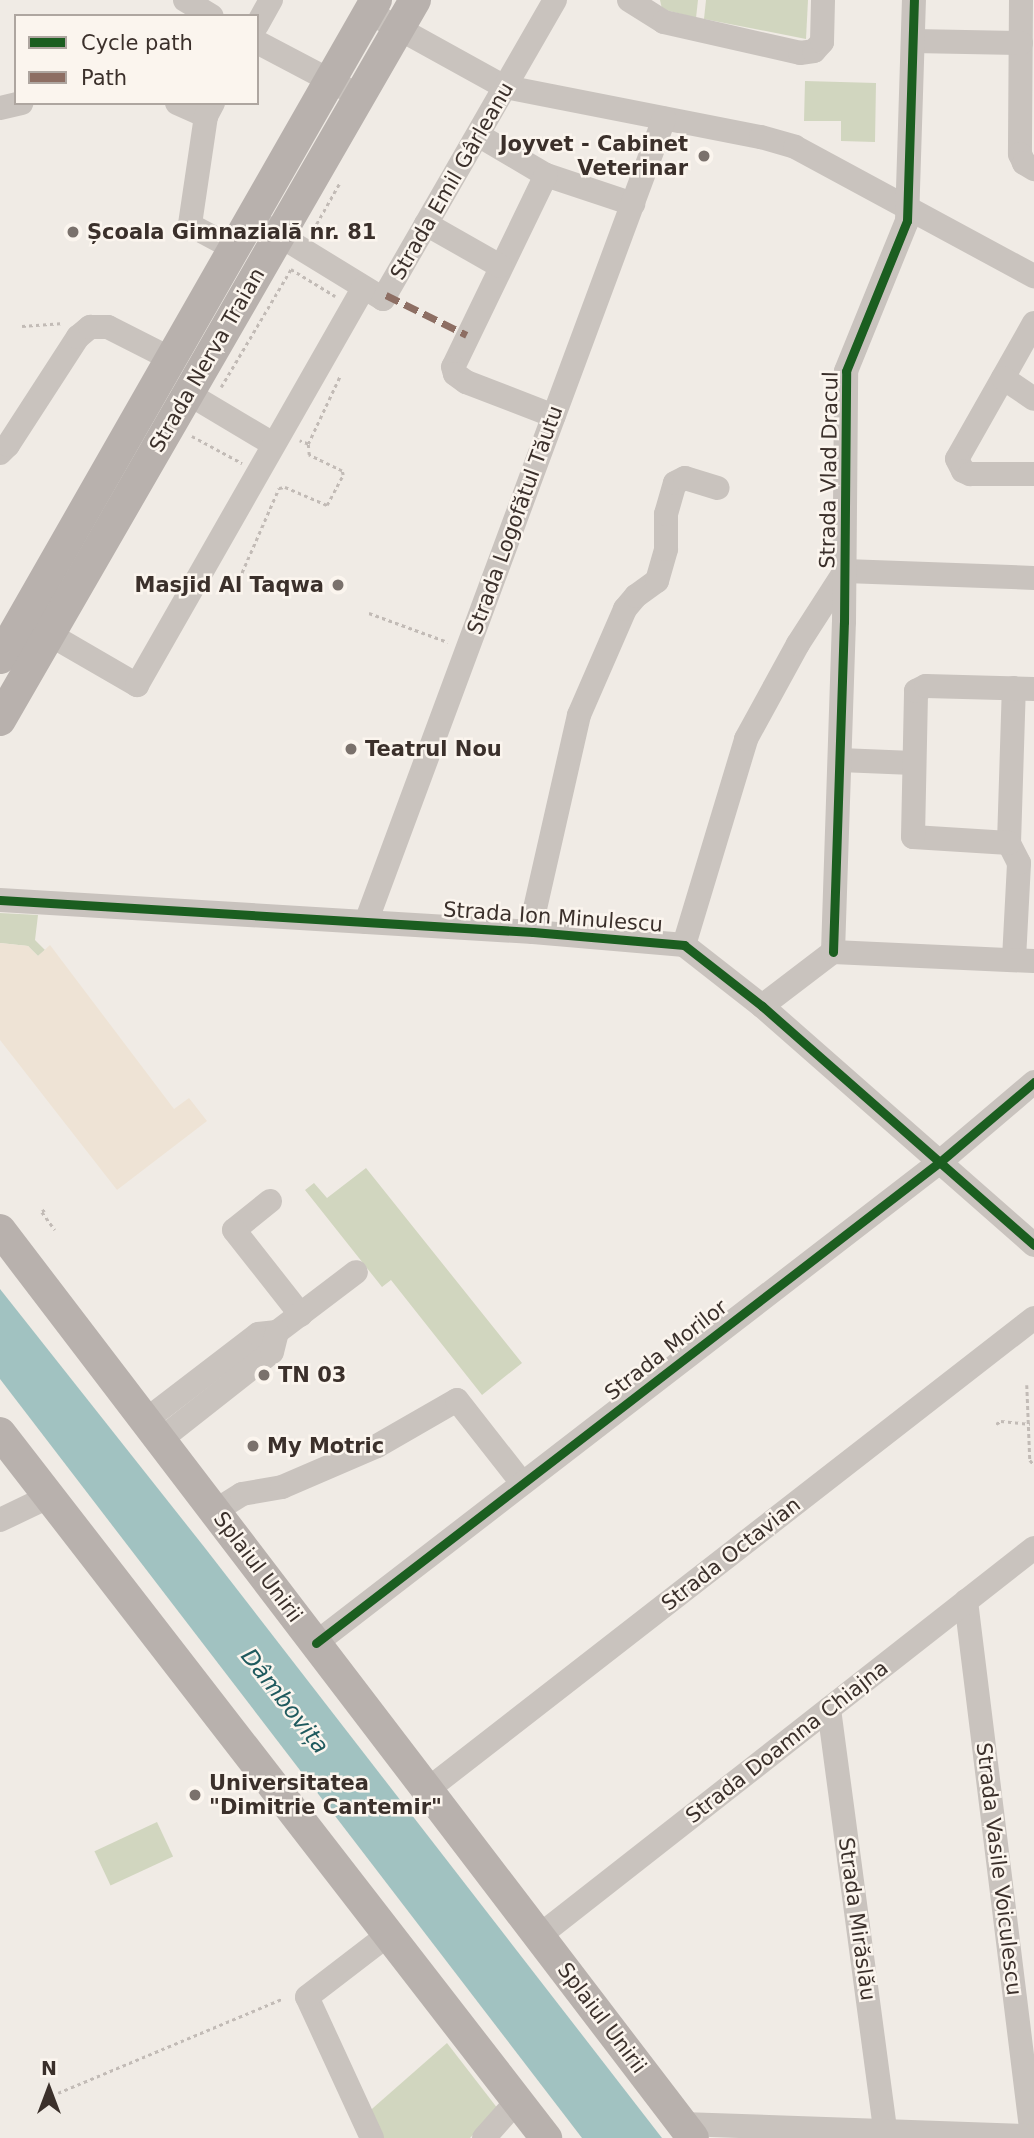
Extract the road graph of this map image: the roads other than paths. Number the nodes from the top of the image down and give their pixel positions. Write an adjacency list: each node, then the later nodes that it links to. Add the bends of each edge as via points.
1 (185, 0): 10 (street)
2 (271, 0): 11 (street)
3 (415, 0): 12 (main road, Strada Nerva Traian)
4 (555, 0): 17 (street, Strada Emil Gârleanu)
5 (629, 0): 6 (street, via 664,22 800,53 814,51 822,42)
6 (823, 0)
7 (914, 0): 13 (street, Strada Vlad Dracul)
8 (1021, 0): 15 (street)
9 (373, 6): 12 (street); 16 (main road, Strada Nerva Traian)
10 (209, 14)
11 (259, 21)
12 (399, 28): 17 (street); 19 (main road, Strada Nerva Traian)
13 (913, 41): 15 (street); 27 (street, Strada Vlad Dracul)
14 (259, 42): 16 (street)
15 (1021, 43): 18 (street)
16 (330, 80): 19 (street); 28 (main road, Strada Nerva Traian)
17 (505, 87): 22 (street); 23 (street, Strada Emil Gârleanu)
18 (1027, 93): 24 (street, via 1020,154)
19 (359, 96): 30 (main road, Strada Nerva Traian)
20 (186, 105): 21 (street)
21 (210, 110): 31 (street, via 190,225)
22 (664, 119): 26 (street, Strada Logofătul Tăutu); 27 (street, via 795,147)
23 (478, 135): 25 (street); 29 (street, Strada Emil Gârleanu)
24 (1034, 169)
25 (546, 175): 26 (street); 32 (street)
26 (632, 204): 40 (street, Strada Logofătul Tăutu)
27 (908, 208): 33 (street); 45 (street, Strada Vlad Dracul, via 904,229 846,372)
28 (251, 218): 30 (street, Strada Emil Gârleanu); 31 (main road, Strada Nerva Traian)
29 (426, 224): 32 (street); 34 (street, Strada Emil Gârleanu, via 383,299)
30 (278, 235): 34 (street, Strada Emil Gârleanu); 38 (main road, Strada Nerva Traian)
31 (233, 248): 36 (main road, Strada Nerva Traian)
32 (500, 266): 40 (street, via 455,359 455,374)
33 (1034, 276)
34 (358, 297): 41 (street)
35 (1034, 323): 37 (street)
36 (169, 358): 42 (street, via 107,327 90,327 78,337); 48 (main road, Strada Nerva Traian)
37 (1003, 378): 39 (street); 43 (street, via 960,452 959,466 970,474)
38 (189, 394): 41 (street); 47 (main road, Strada Nerva Traian)
39 (1034, 399)
40 (554, 416): 55 (street, Strada Logofătul Tăutu)
41 (277, 438): 47 (street, via 137,685)
42 (0, 453)
43 (1034, 474)
44 (718, 488): 56 (street, via 685,478 675,483 657,581 625,609 579,715)
45 (845, 572): 46 (street); 51 (street, Strada Vlad Dracul); 57 (street, Strada Vlad Dracul, via 750,730)
46 (1034, 578)
47 (48, 634): 50 (main road, Strada Nerva Traian)
48 (0, 658)
49 (1024, 689): 52 (street, via 920,687 916,691); 53 (street)
50 (0, 720)
51 (840, 760): 52 (street); 58 (street, Strada Vlad Dracul)
52 (914, 763): 53 (street, via 913,837)
53 (1021, 853): 59 (street)
54 (0, 900): 55 (street, Strada Ion Minulescu)
55 (366, 922): 56 (street, Strada Ion Minulescu)
56 (533, 932): 57 (street, Strada Ion Minulescu)
57 (684, 945): 60 (street, Strada Ion Minulescu)
58 (833, 953): 59 (street); 60 (street)
59 (1024, 960)
60 (762, 1006): 62 (street, Strada Ion Minulescu)
61 (1034, 1082): 62 (street, Strada Morilor)
62 (941, 1161): 65 (street, Strada Ion Minulescu); 71 (street, Strada Morilor)
63 (270, 1201): 67 (street, via 234,1230)
64 (0, 1230): 69 (main road, Splaiul Unirii)
65 (1034, 1245)
66 (356, 1272): 67 (street)
67 (301, 1315): 69 (street, via 277,1332 272,1352)
68 (1034, 1318): 79 (street, Strada Octavian)
69 (153, 1430): 73 (main road, Splaiul Unirii)
70 (0, 1433): 72 (main road)
71 (522, 1483): 73 (street, via 457,1400 377,1446 282,1487 242,1494); 77 (street, Strada Morilor)
72 (48, 1497): 74 (street); 80 (main road)
73 (215, 1511): 77 (main road, Splaiul Unirii)
74 (0, 1520)
75 (1034, 1548): 76 (street, Strada Doamna Chiajna)
76 (966, 1601): 78 (street, Strada Doamna Chiajna); 85 (street, Strada Vasile Voiculescu)
77 (316, 1643): 79 (main road, Splaiul Unirii)
78 (829, 1709): 81 (street, Strada Doamna Chiajna); 83 (street, Strada Mirăslău)
79 (427, 1790): 81 (main road, Splaiul Unirii)
80 (389, 1934): 82 (main road); 86 (street, via 307,1997)
81 (539, 1936): 84 (main road, Splaiul Unirii)
82 (517, 2101): 87 (street); 88 (main road)
83 (885, 2130): 84 (street); 85 (street)
84 (688, 2131)
85 (1033, 2136)
86 (372, 2138)
87 (484, 2138)
88 (546, 2138)

